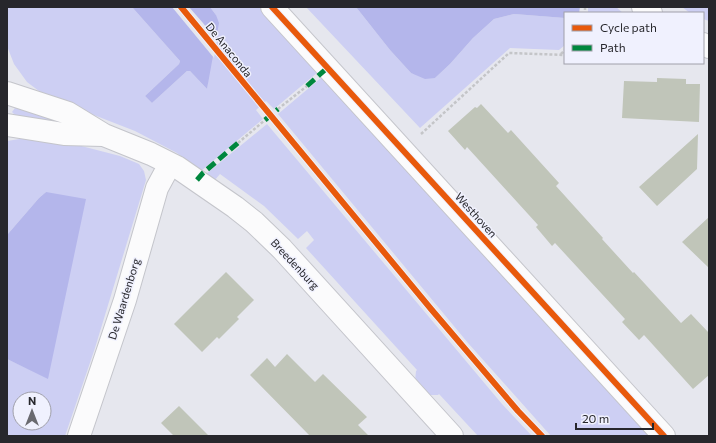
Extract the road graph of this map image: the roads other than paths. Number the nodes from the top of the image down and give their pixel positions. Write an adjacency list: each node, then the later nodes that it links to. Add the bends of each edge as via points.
1 (272, 7): 8 (street, Westhoven)
2 (7, 93): 4 (street, Breedenburg, via 68,113)
3 (7, 125): 4 (street, Breedenburg, via 64,134)
4 (104, 135): 5 (street, Breedenburg)
5 (170, 164): 6 (street, De Waardenborg, via 157,188 125,300); 7 (street, Breedenburg, via 225,200 263,230)
6 (79, 436)
7 (452, 436)
8 (664, 436)

